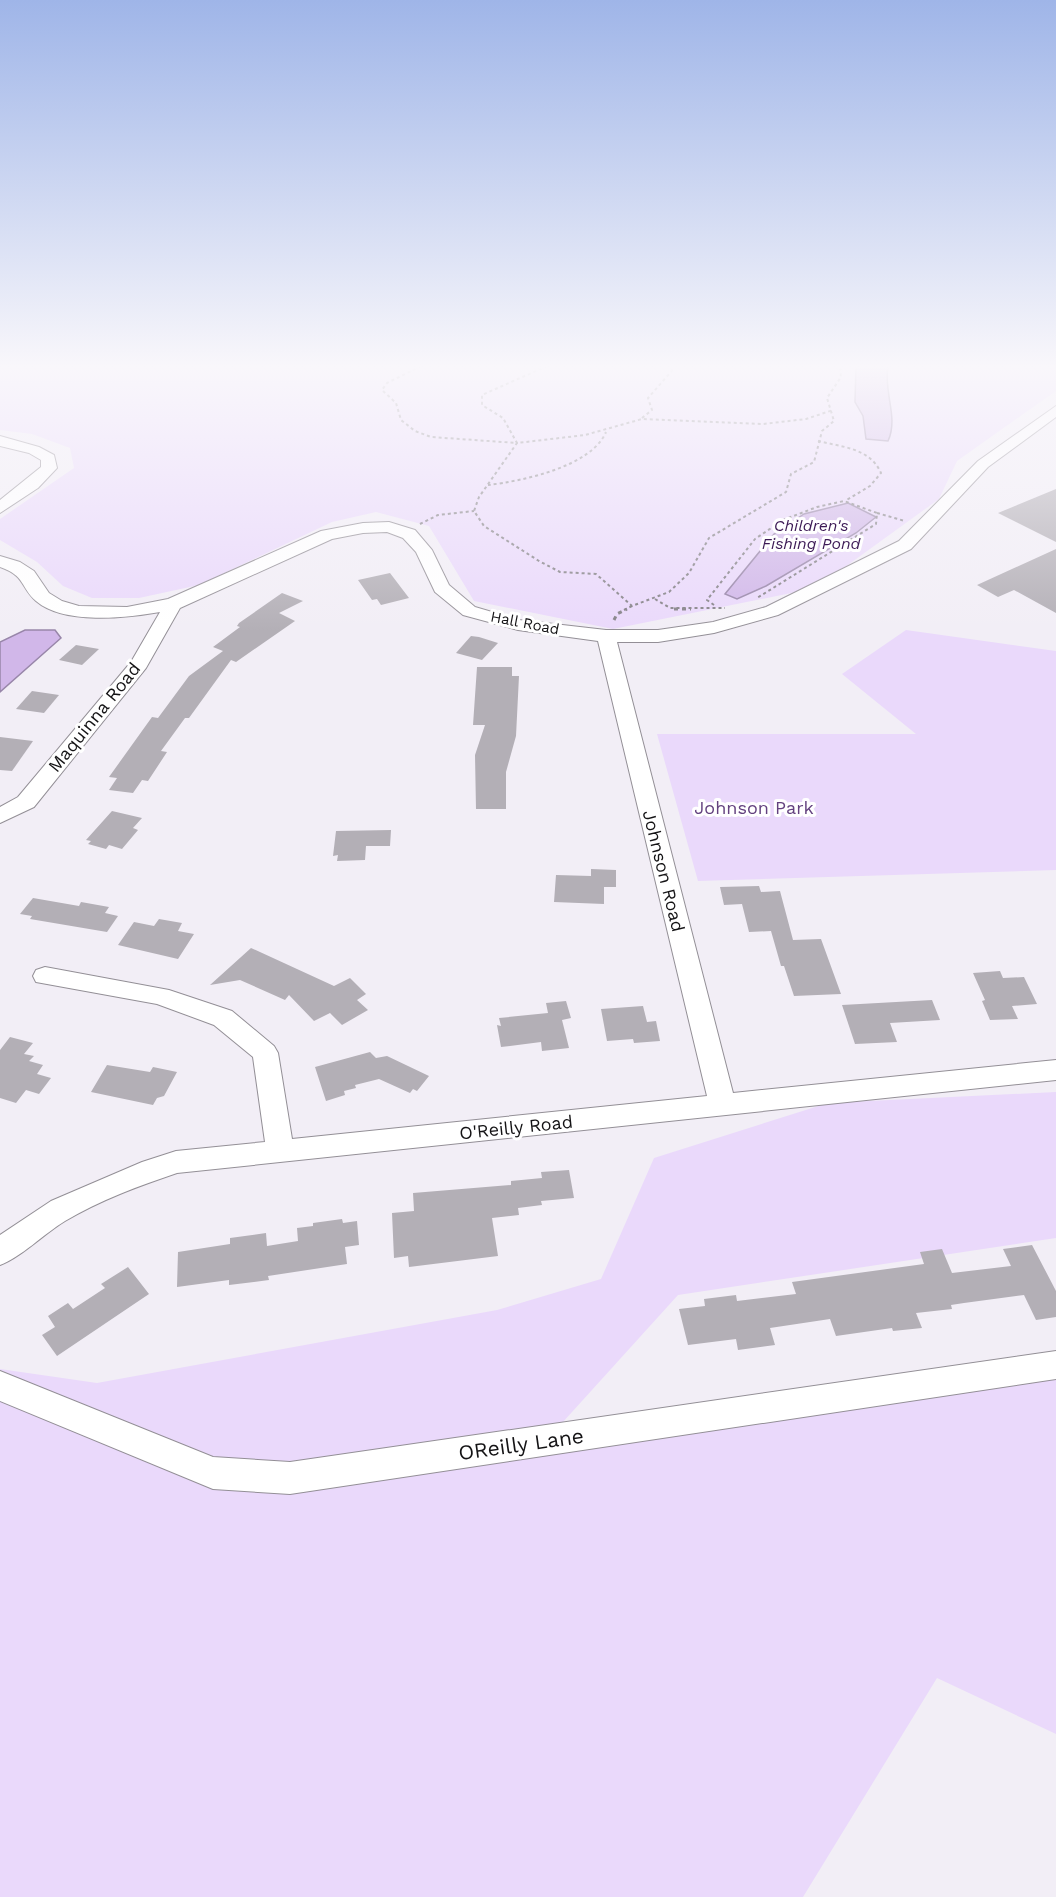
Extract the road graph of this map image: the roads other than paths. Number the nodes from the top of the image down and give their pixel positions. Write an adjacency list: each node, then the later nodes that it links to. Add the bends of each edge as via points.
1 (42, 455): 3 (street, via 49,458 49,468)
2 (996, 455): 6 (street, Hall Road, via 905,545 772,611 714,627 658,636)
3 (0, 508)
4 (0, 561): 5 (street, via 28,575 42,597 78,611 127,612)
5 (173, 604): 6 (street, Hall Road, via 327,535 389,527 406,533 424,550 441,588 469,611 518,625); 7 (street, Maquinna Road, via 139,664 26,802)
6 (606, 636): 10 (street, Johnson Road)
7 (0, 816)
8 (45, 976): 11 (street, via 160,996 223,1018 265,1053)
9 (1056, 1070): 10 (street, O'Reilly Road)
10 (723, 1106): 11 (street, O'Reilly Road)
11 (280, 1151): 12 (street, O'Reilly Road, via 176,1162 93,1190 21,1233)
12 (0, 1253)
13 (1056, 1365): 14 (street, OReilly Lane, via 290,1478 213,1473)
14 (0, 1386)

